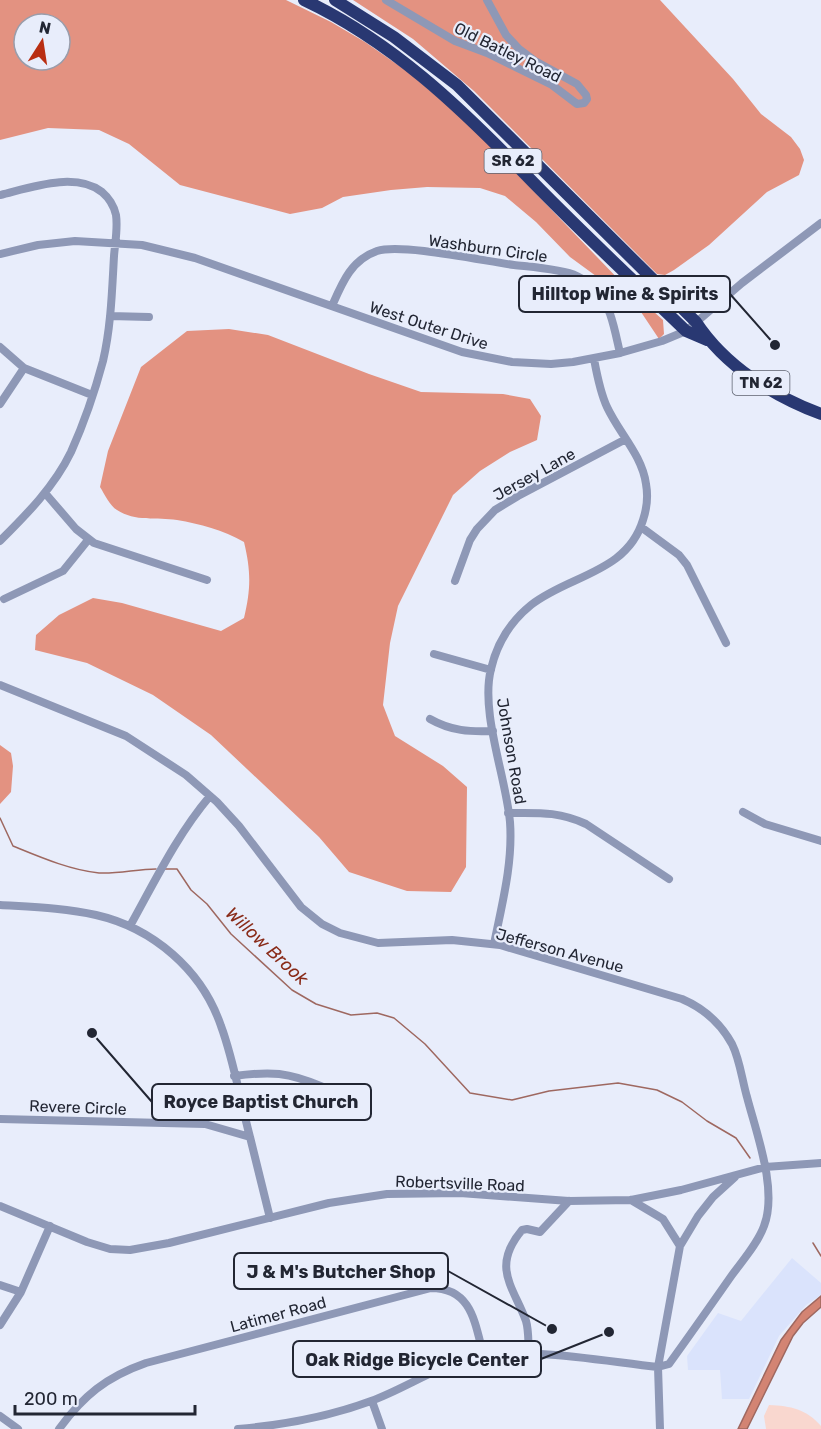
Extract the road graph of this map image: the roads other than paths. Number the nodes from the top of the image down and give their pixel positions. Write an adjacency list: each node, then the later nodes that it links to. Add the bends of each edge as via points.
1 (304, 0): 13 (highway, SR 62, via 374,41 433,84)
2 (335, 0): 12 (highway, SR 62, via 394,37 457,85)
3 (386, 0): 4 (street, Old Batley Road, via 455,41 543,81 577,104 584,103 586,95 577,84 535,62 506,35)
4 (488, 0)
5 (0, 195): 7 (street, via 60,183 87,185 100,191 113,206)
6 (821, 224): 12 (street, West Outer Drive)
7 (115, 242): 8 (street, West Outer Drive, via 52,243); 9 (street, West Outer Drive, via 188,256); 10 (street)
8 (0, 254)
9 (332, 306): 16 (street, Washburn Circle, via 344,279 360,260 384,250 533,267 576,275 596,289 606,304); 17 (street, West Outer Drive, via 490,359 551,364)
10 (110, 316): 11 (street); 19 (street)
11 (149, 317)
12 (696, 322): 13 (street, West Outer Drive); 14 (highway, SR 62)
13 (686, 331): 14 (highway, SR 62); 16 (street, West Outer Drive)
14 (708, 341): 21 (highway, TN 62, via 778,395)
15 (0, 347): 18 (street)
16 (620, 353): 17 (street, West Outer Drive)
17 (594, 359): 22 (street, Johnson Road, via 606,406)
18 (24, 368): 19 (street); 20 (street)
19 (92, 395): 23 (street, via 71,452)
20 (0, 404)
21 (821, 414)
22 (626, 440): 24 (street, Johnson Road, via 641,464 647,485); 28 (street, Jersey Lane, via 495,510 470,540)
23 (45, 493): 25 (street); 26 (street)
24 (640, 527): 30 (street, via 687,565); 32 (street, Johnson Road, via 616,560 543,597 517,617 500,642)
25 (88, 540): 27 (street); 29 (street, via 63,571)
26 (0, 541)
27 (207, 580)
28 (455, 581)
29 (4, 599)
30 (726, 643)
31 (434, 654): 32 (street)
32 (490, 670): 35 (street, Johnson Road, via 488,701)
33 (0, 685): 36 (street, Jefferson Avenue, via 126,736 165,760)
34 (430, 719): 35 (street, via 454,730)
35 (493, 731): 38 (street, Johnson Road)
36 (210, 796): 42 (street, via 177,841); 43 (street, Jefferson Avenue, via 248,836 301,908 322,924 378,943 452,940)
37 (743, 812): 39 (street, via 765,824)
38 (508, 813): 40 (street, via 571,817); 43 (street, Johnson Road, via 508,868)
39 (821, 842)
40 (669, 879)
41 (0, 905): 42 (street, via 95,915)
42 (130, 926): 44 (street, via 165,947 195,977 222,1026)
43 (494, 944): 49 (street, Jefferson Avenue, via 682,999 704,1011 719,1025 734,1049)
44 (234, 1076): 45 (street, via 282,1073); 47 (street)
45 (323, 1088)
46 (0, 1119): 47 (street, Revere Circle, via 205,1124)
47 (249, 1137): 54 (street)
48 (819, 1165): 49 (street, Robertsville Road)
49 (765, 1167): 50 (street, Robertsville Road); 62 (street, Jefferson Avenue, via 768,1210 761,1233 669,1364)
50 (736, 1176): 51 (street, Robertsville Road); 56 (street, via 712,1197)
51 (631, 1200): 52 (street, Robertsville Road); 56 (street, via 663,1219)
52 (569, 1201): 54 (street, Robertsville Road, via 397,1193 354,1198); 60 (street, via 540,1232 522,1230 509,1253 508,1285 528,1328)
53 (0, 1206): 55 (street, Robertsville Road)
54 (270, 1218): 55 (street, Robertsville Road, via 130,1250 100,1246)
55 (50, 1226): 58 (street)
56 (680, 1246): 62 (street)
57 (0, 1286): 58 (street)
58 (21, 1292): 59 (street)
59 (0, 1325)
60 (529, 1353): 61 (street); 62 (street)
61 (484, 1356): 63 (street, via 453,1364); 67 (street, Latimer Road, via 468,1305 454,1293 431,1288 124,1370 90,1393)
62 (658, 1366): 70 (street)
63 (372, 1401): 65 (street); 69 (street)
64 (0, 1416): 66 (street)
65 (276, 1427): 68 (street)
66 (18, 1429)
67 (59, 1429)
68 (238, 1429)
69 (382, 1429)
70 (660, 1429)

